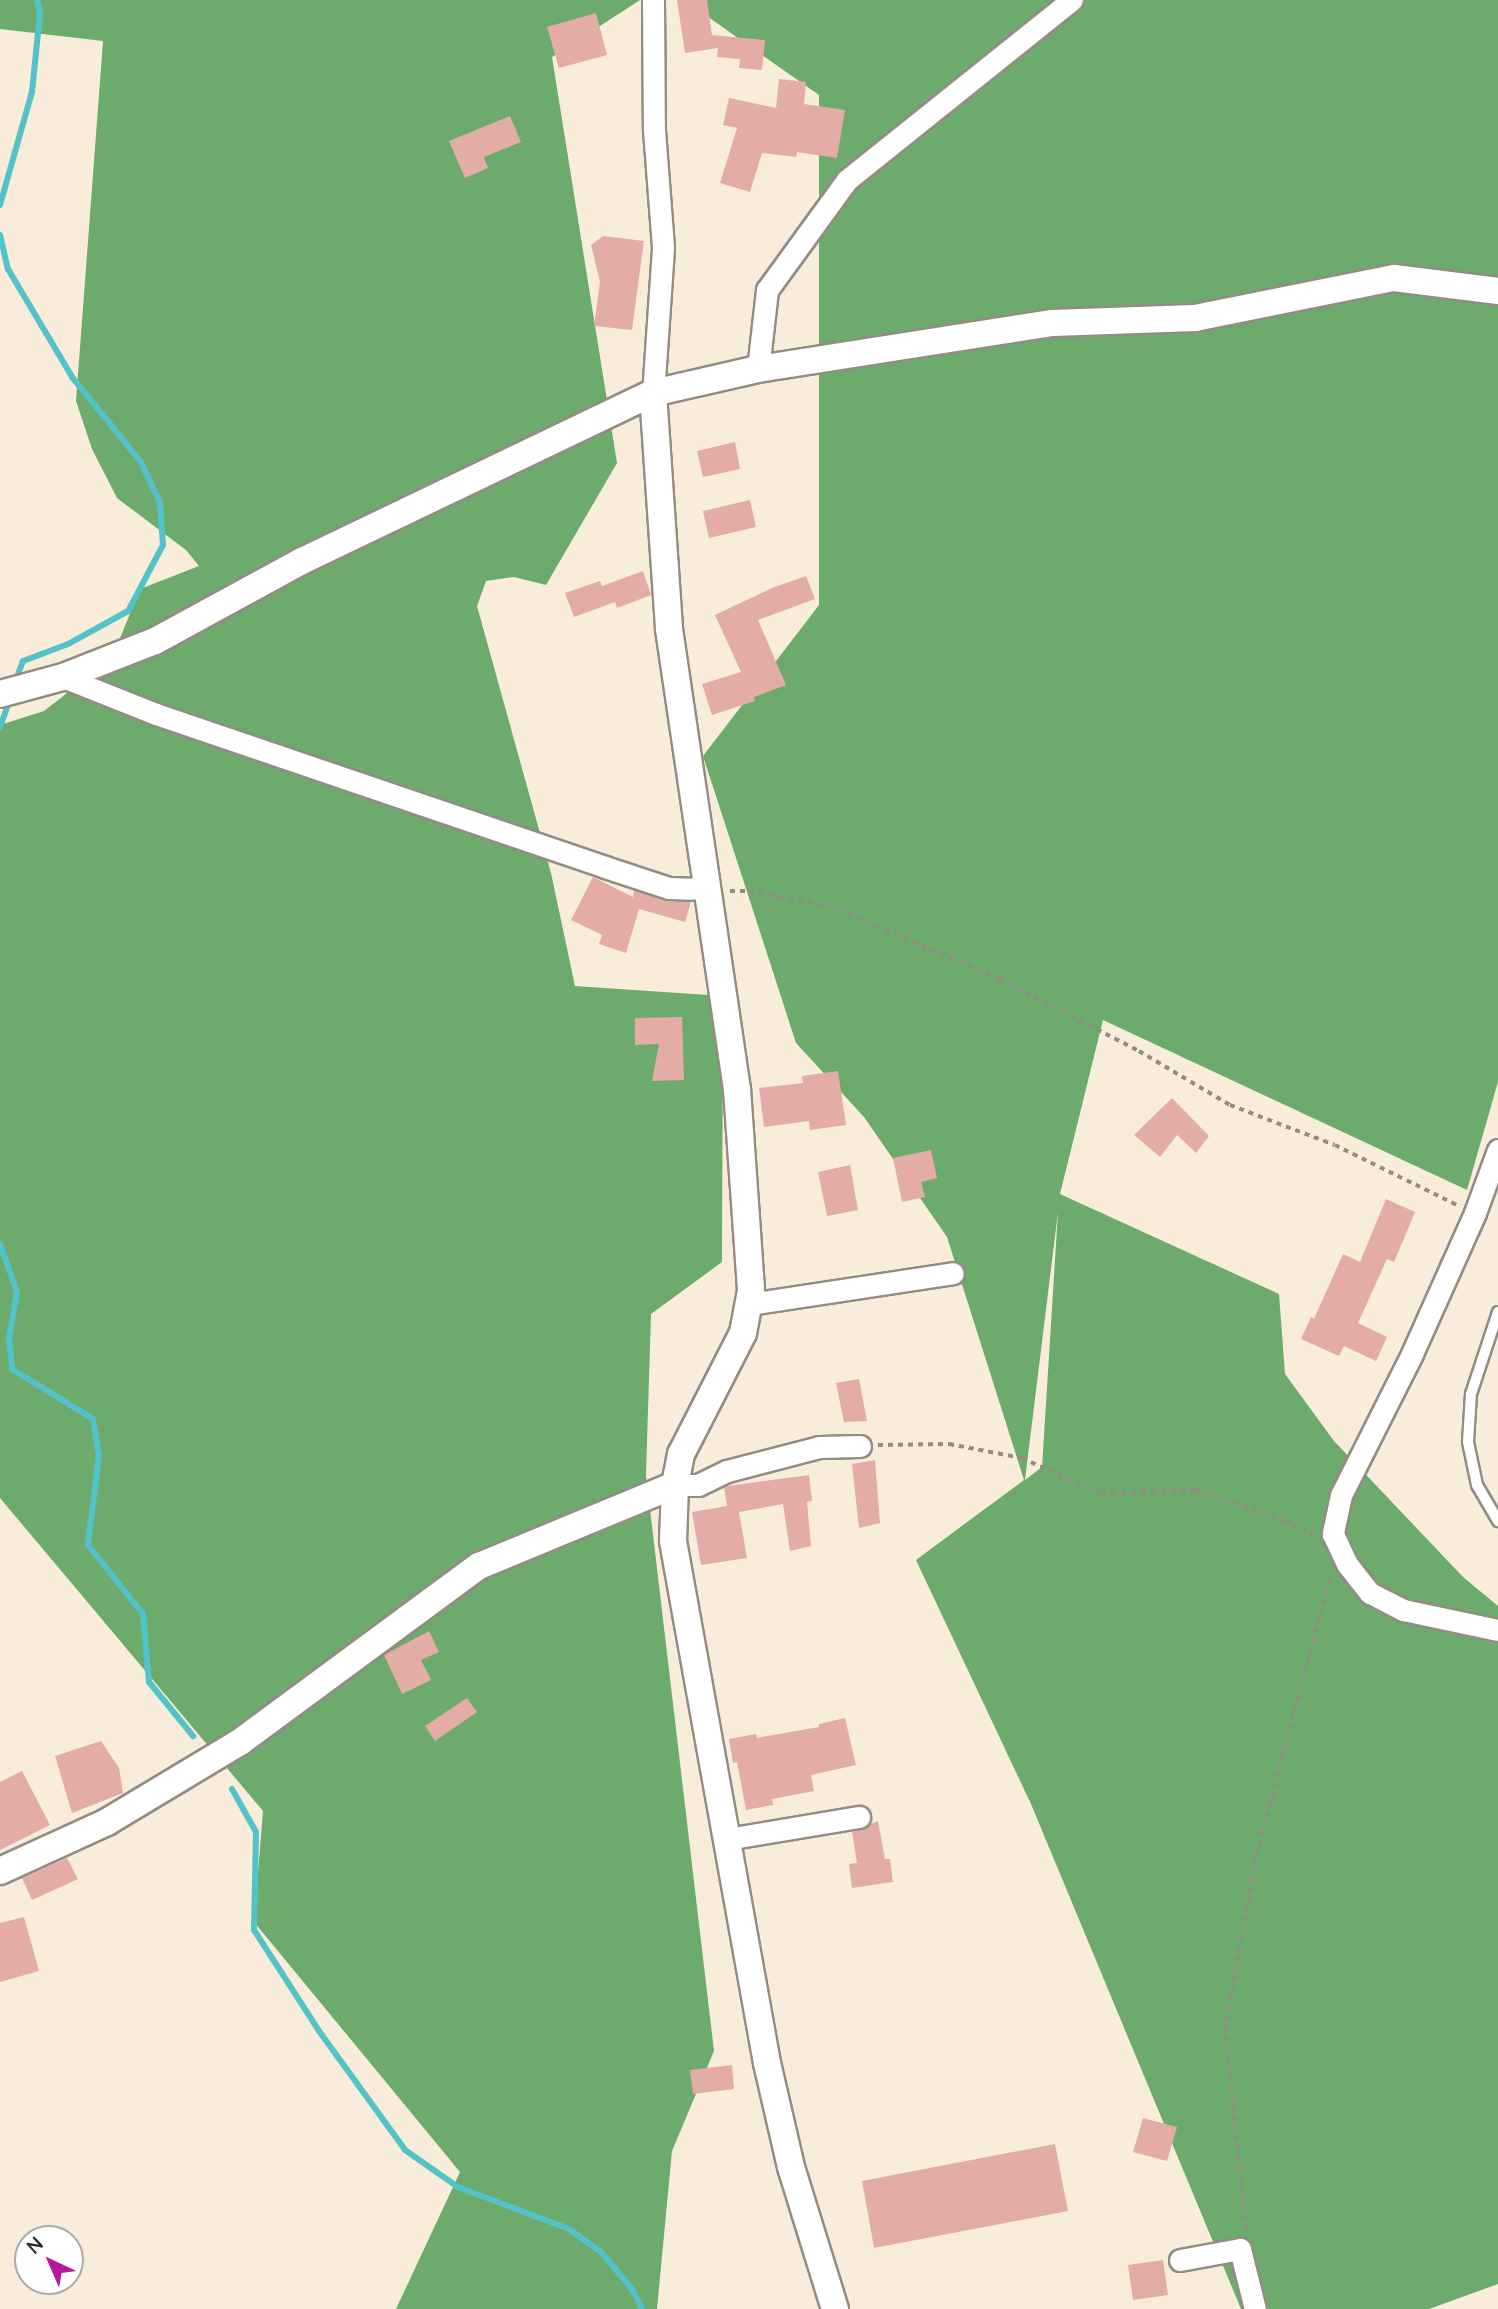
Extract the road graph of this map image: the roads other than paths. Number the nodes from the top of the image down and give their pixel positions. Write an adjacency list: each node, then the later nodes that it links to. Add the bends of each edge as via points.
1 (653, 0): 5 (street, via 654,130 663,248)
2 (1073, 0): 4 (street, via 847,180 766,290)
3 (1498, 291): 4 (street, via 1394,278 1195,318 1052,323)
4 (758, 369): 5 (street)
5 (653, 393): 6 (street, via 302,561 155,641); 11 (street, via 669,629 737,1089 749,1225)
6 (63, 677): 7 (street); 8 (street, via 156,714 605,867 669,888)
7 (0, 694)
8 (692, 889)
9 (1498, 1150): 16 (street, via 1412,1354 1341,1495 1333,1534 1347,1564 1370,1592 1403,1610)
10 (953, 1273): 11 (street)
11 (749, 1304): 14 (street, via 743,1333 681,1454)
12 (1498, 1312): 15 (lane, via 1471,1394 1468,1442 1476,1485)
13 (859, 1446): 14 (street, via 818,1447 727,1471 698,1485)
14 (676, 1485): 18 (street, via 673,1541); 19 (street, via 479,1566 240,1742 107,1822)
15 (1498, 1521)
16 (1498, 1630)
17 (859, 1817): 18 (street)
18 (727, 1839): 21 (street, via 767,2063 791,2167)
19 (0, 1871)
20 (1180, 2260): 22 (street, via 1240,2249)
21 (835, 2309)
22 (1255, 2309)

